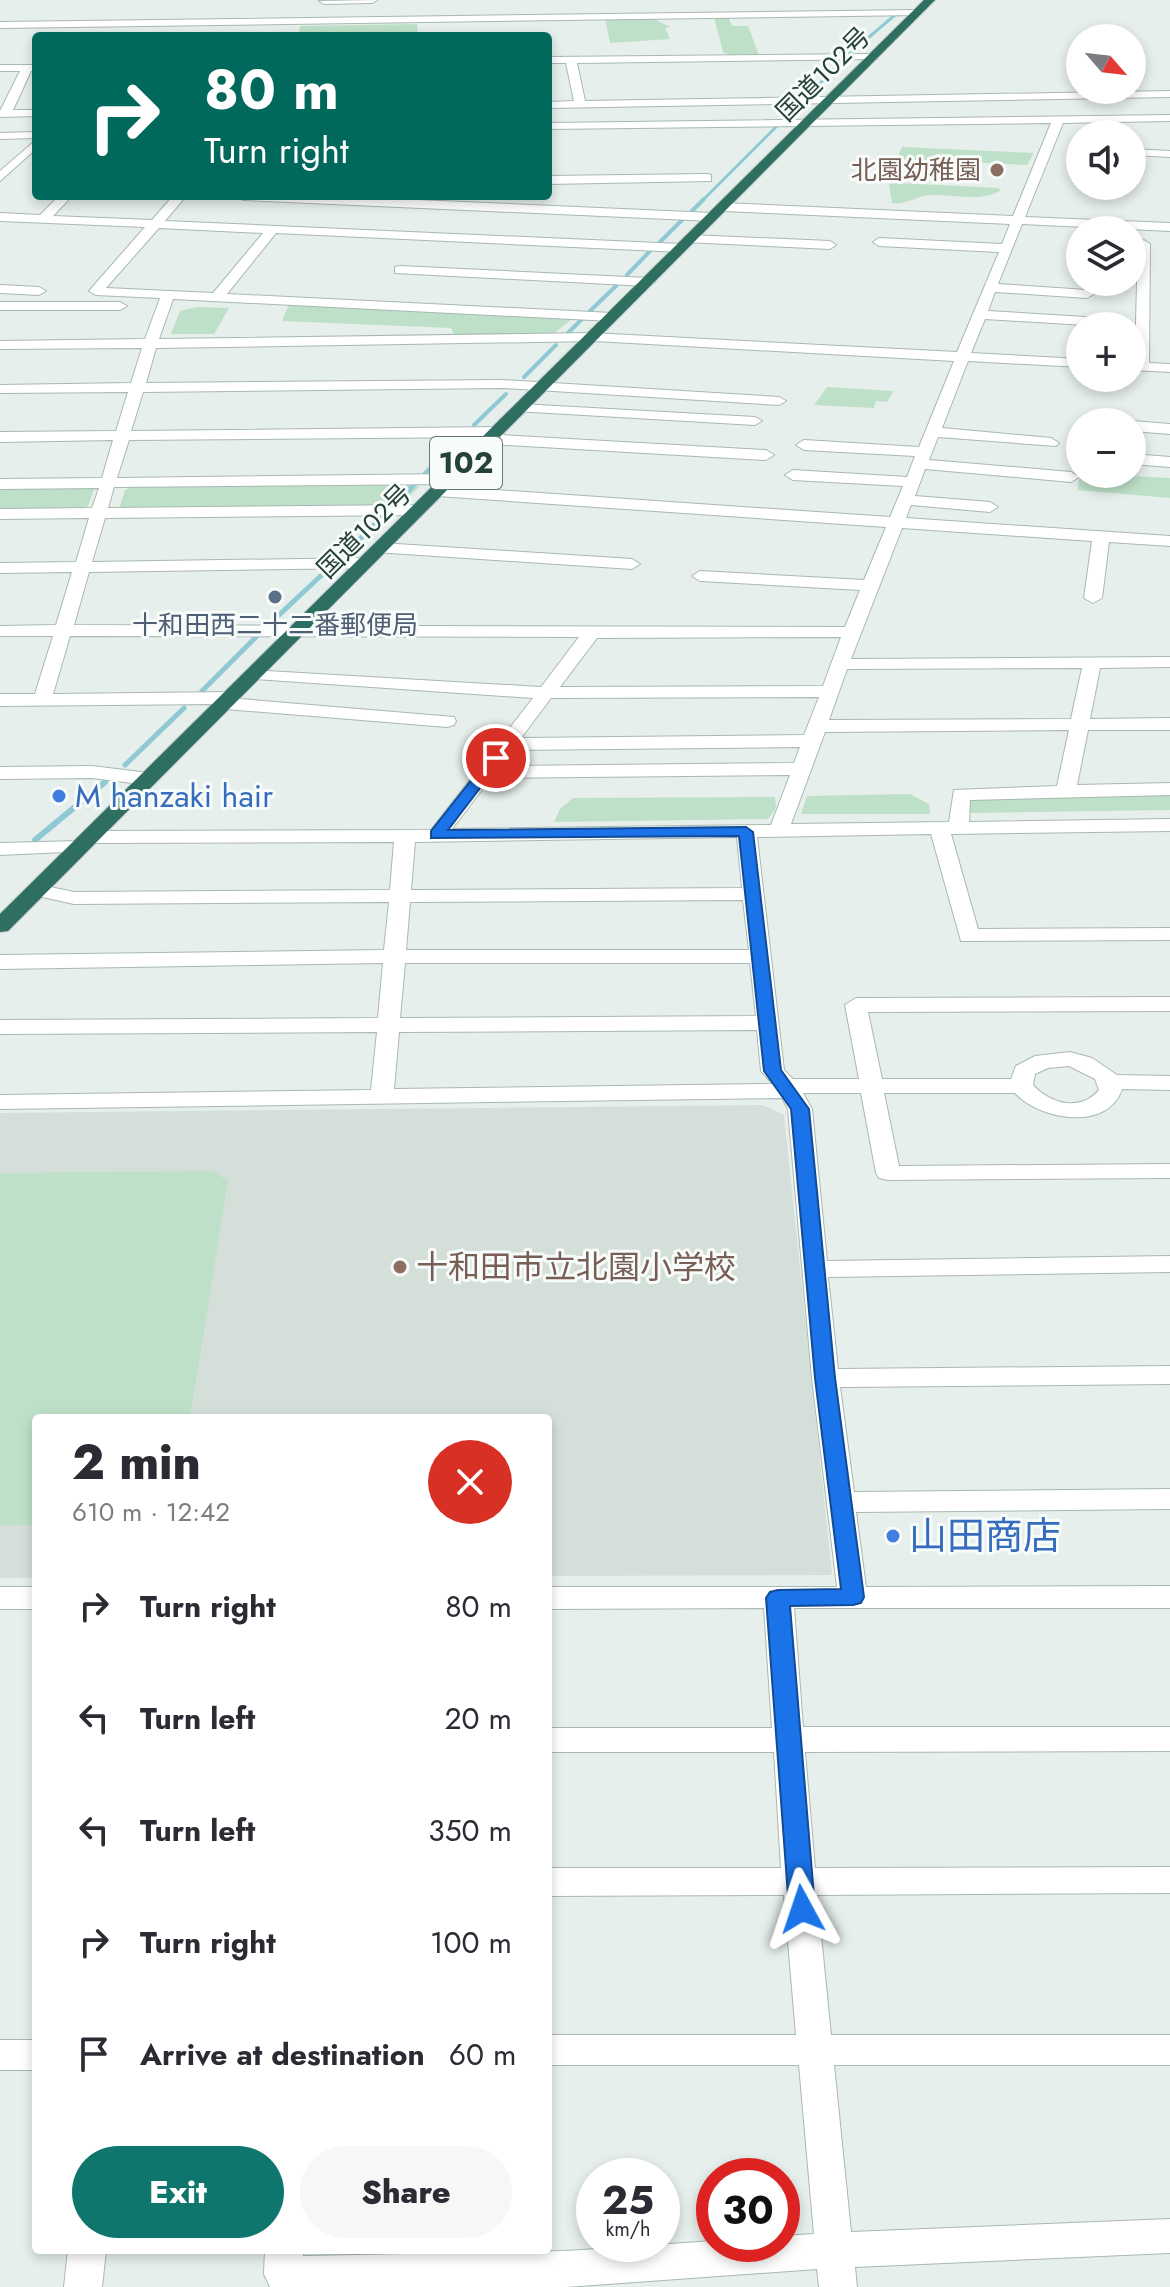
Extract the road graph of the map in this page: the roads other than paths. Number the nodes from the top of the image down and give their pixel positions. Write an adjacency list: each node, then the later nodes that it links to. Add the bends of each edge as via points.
1 (372, 0): 3 (street)
2 (930, 0): 4 (highway, 国道102号 / 102)
3 (324, 1)
4 (916, 13): 5 (street); 15 (highway, 国道102号 / 102)
5 (796, 14): 6 (street); 9 (street)
6 (704, 15): 7 (street, via 445,14); 10 (street)
7 (194, 22): 8 (street); 11 (street)
8 (0, 25)
9 (802, 28)
10 (710, 29)
11 (192, 32)
12 (808, 42): 14 (street)
13 (715, 43): 16 (street)
14 (815, 56): 15 (street); 16 (street)
15 (873, 57): 22 (highway, 国道102号 / 102)
16 (721, 58): 18 (street)
17 (552, 60): 18 (street)
18 (571, 60): 24 (street)
19 (0, 68): 20 (street)
20 (31, 68): 26 (street)
21 (1170, 94): 22 (street)
22 (831, 101): 24 (street); 29 (highway, 国道102号 / 102)
23 (552, 105): 24 (street)
24 (580, 105)
25 (32, 113): 26 (street)
26 (3, 114)
27 (1170, 118): 28 (street)
28 (1058, 120): 29 (street); 51 (street)
29 (807, 123): 30 (street); 47 (highway, 国道102号 / 102)
30 (552, 126)
31 (32, 135): 32 (street)
32 (0, 136)
33 (32, 147): 37 (street)
34 (1146, 153): 35 (street)
35 (1170, 154)
36 (717, 165): 38 (street, via 714,176)
37 (0, 177)
38 (707, 178): 39 (street); 40 (street)
39 (552, 183)
40 (690, 194)
41 (62, 200): 50 (street)
42 (176, 200): 52 (street)
43 (444, 200): 46 (street); 55 (street)
44 (540, 200): 46 (street)
45 (679, 204): 48 (street)
46 (535, 209): 48 (street)
47 (718, 212): 48 (street); 51 (street); 59 (highway, 国道102号 / 102)
48 (669, 215)
49 (0, 217): 50 (street)
50 (43, 219): 52 (street)
51 (1017, 220): 53 (street); 58 (street)
52 (155, 224): 54 (street); 66 (street)
53 (1170, 227)
54 (272, 230): 55 (street); 68 (street)
55 (421, 236): 59 (street); 62 (street)
56 (879, 242): 58 (street)
57 (830, 245): 59 (street)
58 (1005, 248): 64 (street)
59 (685, 249): 63 (highway, 国道102号 / 102)
60 (752, 256): 61 (street)
61 (812, 259)
62 (400, 269): 63 (street); 70 (street)
63 (648, 282): 74 (highway, 国道102号 / 102)
64 (991, 288): 67 (street); 73 (street)
65 (0, 289): 66 (street)
66 (95, 293): 69 (street); 72 (street)
67 (1066, 293)
68 (217, 297): 69 (street); 70 (street)
69 (165, 300): 72 (street); 77 (street)
70 (377, 304): 74 (street)
71 (0, 306): 72 (street)
72 (82, 306)
73 (980, 315): 75 (street); 79 (street)
74 (612, 317): 76 (highway, 国道102号 / 102)
75 (1066, 320)
76 (591, 338): 77 (street); 79 (street); 83 (highway, 国道102号 / 102)
77 (149, 343): 78 (street); 84 (street)
78 (0, 345)
79 (963, 358): 80 (street); 91 (street)
80 (1066, 362)
81 (1146, 367): 82 (street)
82 (1170, 368)
83 (546, 382): 84 (street); 86 (street); 87 (highway, 国道102号 / 102)
84 (135, 388): 85 (street); 93 (street)
85 (0, 389)
86 (783, 395)
87 (520, 408): 88 (street); 92 (highway, 国道102号 / 102)
88 (755, 421)
89 (1146, 427): 90 (street)
90 (1170, 429)
91 (934, 432): 95 (street); 98 (street)
92 (493, 435): 93 (street); 97 (street); 103 (highway, 国道102号 / 102)
93 (122, 436): 94 (street); 105 (street)
94 (0, 437)
95 (1051, 443)
96 (804, 445): 98 (street)
97 (766, 455)
98 (922, 458): 102 (street); 104 (street)
99 (1146, 460): 100 (street)
100 (1170, 462)
101 (793, 475): 104 (street)
102 (1066, 476)
103 (450, 479): 105 (street); 107 (highway, 国道102号 / 102)
104 (912, 482): 108 (street)
105 (106, 483): 106 (street); 111 (street)
106 (0, 484)
107 (437, 491): 110 (highway, 国道102号 / 102); 113 (street)
108 (905, 500): 109 (street); 113 (street)
109 (990, 507)
110 (419, 510): 111 (street); 116 (highway, 国道102号 / 102)
111 (98, 512): 112 (street); 119 (street)
112 (0, 514)
113 (896, 523): 114 (street); 122 (street)
114 (1101, 537): 115 (street); 123 (street)
115 (1170, 541)
116 (381, 548): 117 (highway, 国道102号 / 102); 118 (street)
117 (366, 563): 119 (street); 124 (highway, 国道102号 / 102)
118 (632, 564)
119 (81, 567): 120 (street); 125 (street)
120 (0, 568)
121 (700, 576): 122 (street)
122 (871, 586): 127 (street)
123 (1093, 598)
124 (301, 628): 125 (street); 128 (street); 132 (highway, 国道102号 / 102)
125 (63, 630): 126 (street); 136 (street)
126 (0, 631)
127 (852, 632): 128 (street); 131 (street)
128 (591, 634): 134 (street)
129 (1170, 662): 130 (street)
130 (1092, 663): 131 (street); 139 (street)
131 (840, 664): 133 (street)
132 (255, 674): 134 (street); 137 (highway, 国道102号 / 102)
133 (829, 691): 134 (street); 141 (street)
134 (545, 693): 142 (street)
135 (0, 700): 136 (street)
136 (42, 700): 137 (street)
137 (228, 701): 138 (street); 146 (highway, 国道102号 / 102)
138 (447, 721)
139 (1080, 724): 140 (street); 141 (street); 148 (street)
140 (1170, 724)
141 (812, 733): 142 (street); 143 (street)
142 (506, 744): 144 (street)
143 (800, 769): 144 (street); 151 (street)
144 (485, 772): 153 (street)
145 (0, 773): 146 (street, via 92,772)
146 (149, 779): 155 (highway, 国道102号 / 102)
147 (1170, 789): 148 (street)
148 (1066, 790): 150 (street, via 961,794)
149 (1170, 825): 150 (street)
150 (949, 828): 151 (street); 161 (street, via 969,936)
151 (779, 830): 152 (street)
152 (746, 832): 153 (street); 158 (street)
153 (437, 835): 154 (street)
154 (405, 836): 155 (street); 159 (street)
155 (85, 842): 156 (street); 157 (highway, 国道102号 / 102)
156 (0, 849)
157 (36, 890): 159 (street, via 74,898); 160 (highway, 国道102号 / 102)
158 (752, 894): 159 (street); 163 (street)
159 (398, 896): 162 (street)
160 (0, 926)
161 (1170, 934)
162 (394, 957): 163 (street); 164 (street); 167 (street)
163 (758, 957): 166 (street)
164 (0, 962)
165 (1170, 1004): 171 (street, via 856,1005)
166 (766, 1023): 167 (street); 173 (street, via 773,1071)
167 (389, 1025): 168 (street); 174 (street)
168 (0, 1027)
169 (1110, 1082): 170 (street); 172 (street, via 1084,1063 1056,1059 1024,1071); 172 (street, via 1106,1099 1083,1109 1051,1107)
170 (1170, 1083)
171 (871, 1085): 172 (street); 173 (street); 176 (street, via 888,1173)
172 (1021, 1086)
173 (788, 1088): 174 (street); 178 (street, via 800,1109)
174 (382, 1098): 175 (street)
175 (0, 1102)
176 (1170, 1171)
177 (1170, 1264): 178 (street)
178 (815, 1269): 180 (street)
179 (1170, 1375): 180 (street)
180 (825, 1378): 182 (street)
181 (1170, 1499): 182 (street)
182 (841, 1502): 183 (street)
183 (853, 1597): 184 (street); 188 (street)
184 (1170, 1597)
185 (0, 1598): 186 (street)
186 (32, 1598)
187 (552, 1598): 188 (street)
188 (778, 1598): 189 (street)
189 (788, 1739): 190 (street); 191 (street); 193 (street)
190 (1170, 1739)
191 (552, 1740)
192 (1170, 1880): 193 (street)
193 (799, 1881): 194 (street); 197 (street)
194 (552, 1882)
195 (552, 2050): 197 (street)
196 (1170, 2050): 197 (street)
197 (816, 2053): 201 (street)
198 (0, 2055): 199 (street)
199 (32, 2055)
200 (1170, 2236): 201 (street)
201 (833, 2250): 204 (street); 206 (street)
202 (87, 2254): 205 (street)
203 (284, 2254): 204 (street, via 283,2274)
204 (566, 2278)
205 (83, 2287)
206 (838, 2287)

